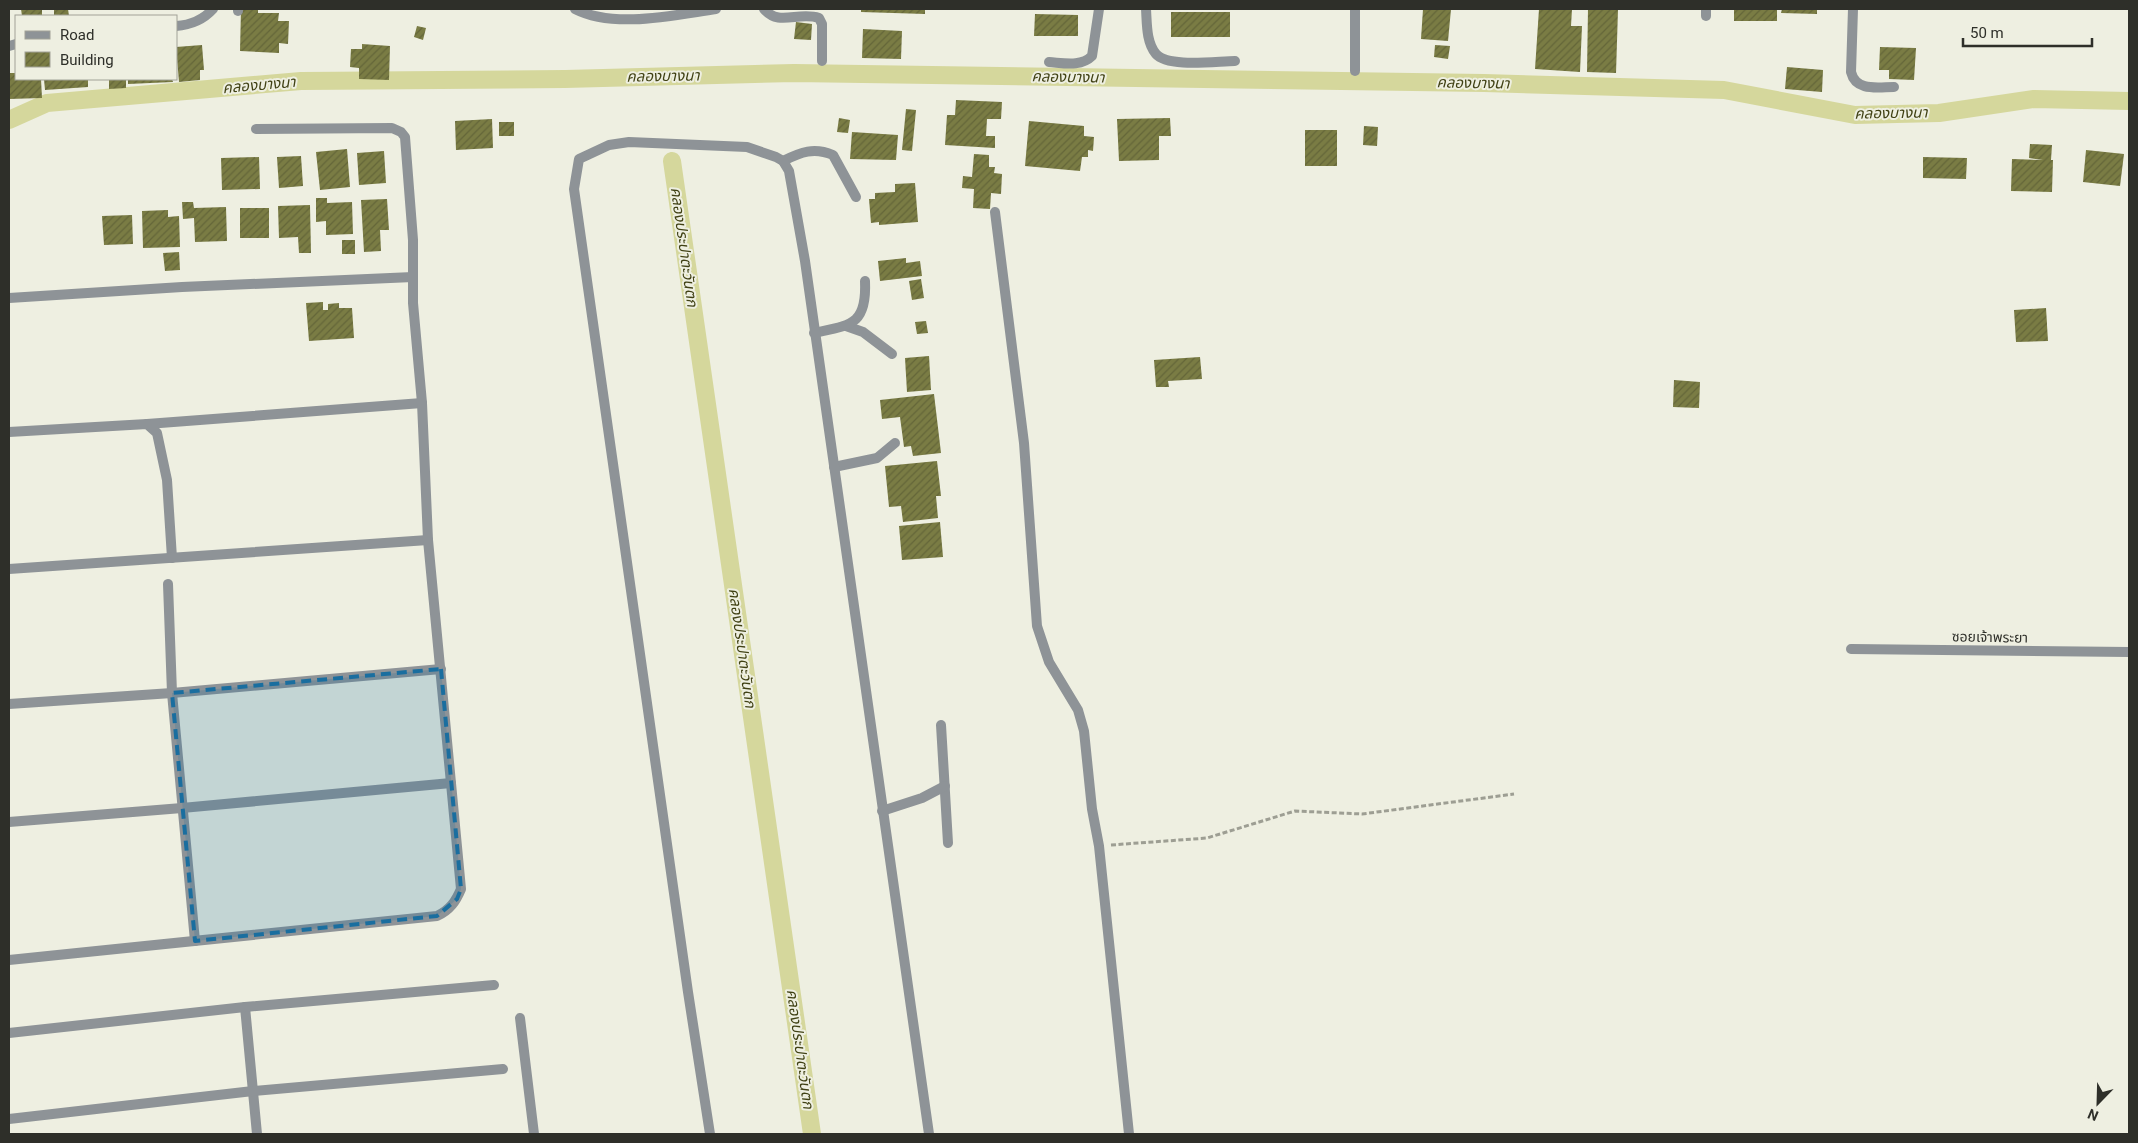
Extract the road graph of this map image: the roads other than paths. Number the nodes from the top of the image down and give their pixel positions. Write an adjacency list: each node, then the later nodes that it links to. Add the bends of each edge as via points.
1 (213, 9): 9 (street, via 194,23)
2 (575, 9): 3 (street, via 591,16 633,19)
3 (716, 9)
4 (764, 9): 11 (street, via 771,17 780,19 810,15 819,18 822,24)
5 (1099, 9): 12 (street, via 1092,56 1080,63)
6 (1146, 9): 10 (street, via 1151,45 1156,54 1166,61)
7 (1355, 9): 13 (street)
8 (1853, 9): 14 (street, via 1853,80 1865,87)
9 (178, 26)
10 (1235, 61)
11 (822, 62)
12 (1049, 62)
13 (1355, 71)
14 (1894, 86)
15 (256, 129): 19 (street, via 392,128 401,132 405,138)
16 (783, 162): 17 (street, via 813,150 833,155); 23 (street, via 792,182); 57 (street, via 747,147 629,142 609,145 579,159 575,175 574,189)
17 (856, 197)
18 (995, 212): 59 (street, via 1024,443 1037,626 1049,662 1078,710 1084,732)
19 (413, 277): 21 (street); 25 (street)
20 (865, 282): 22 (street, via 864,309)
21 (9, 298)
22 (846, 326): 23 (street); 24 (street, via 863,332)
23 (814, 333): 29 (street)
24 (892, 354)
25 (422, 403): 26 (street); 30 (street)
26 (146, 424): 27 (street); 31 (street, via 157,433 167,480)
27 (9, 432)
28 (896, 443): 29 (street, via 877,458)
29 (834, 467): 43 (street)
30 (428, 540): 31 (street); 36 (street)
31 (172, 558): 32 (street)
32 (9, 569)
33 (168, 584): 37 (street)
34 (1851, 649): 35 (street, ซอยเจ้าพระยา)
35 (2129, 652)
36 (441, 669): 37 (street); 40 (street)
37 (172, 693): 38 (street); 42 (street)
38 (9, 704)
39 (941, 725): 41 (street)
40 (452, 783): 42 (street); 46 (street, via 461,889 445,912 437,916)
41 (945, 786): 43 (street, via 922,798); 45 (street)
42 (182, 808): 44 (street); 46 (street)
43 (882, 811): 58 (street)
44 (9, 822)
45 (948, 843)
46 (195, 941): 47 (street)
47 (9, 960)
48 (494, 985): 49 (street)
49 (245, 1007): 51 (street); 53 (street)
50 (520, 1018): 56 (street)
51 (9, 1033)
52 (503, 1069): 53 (street)
53 (253, 1091): 54 (street); 55 (street)
54 (9, 1119)
55 (257, 1134)
56 (534, 1134)
57 (710, 1134)
58 (928, 1134)
59 (1129, 1134)

